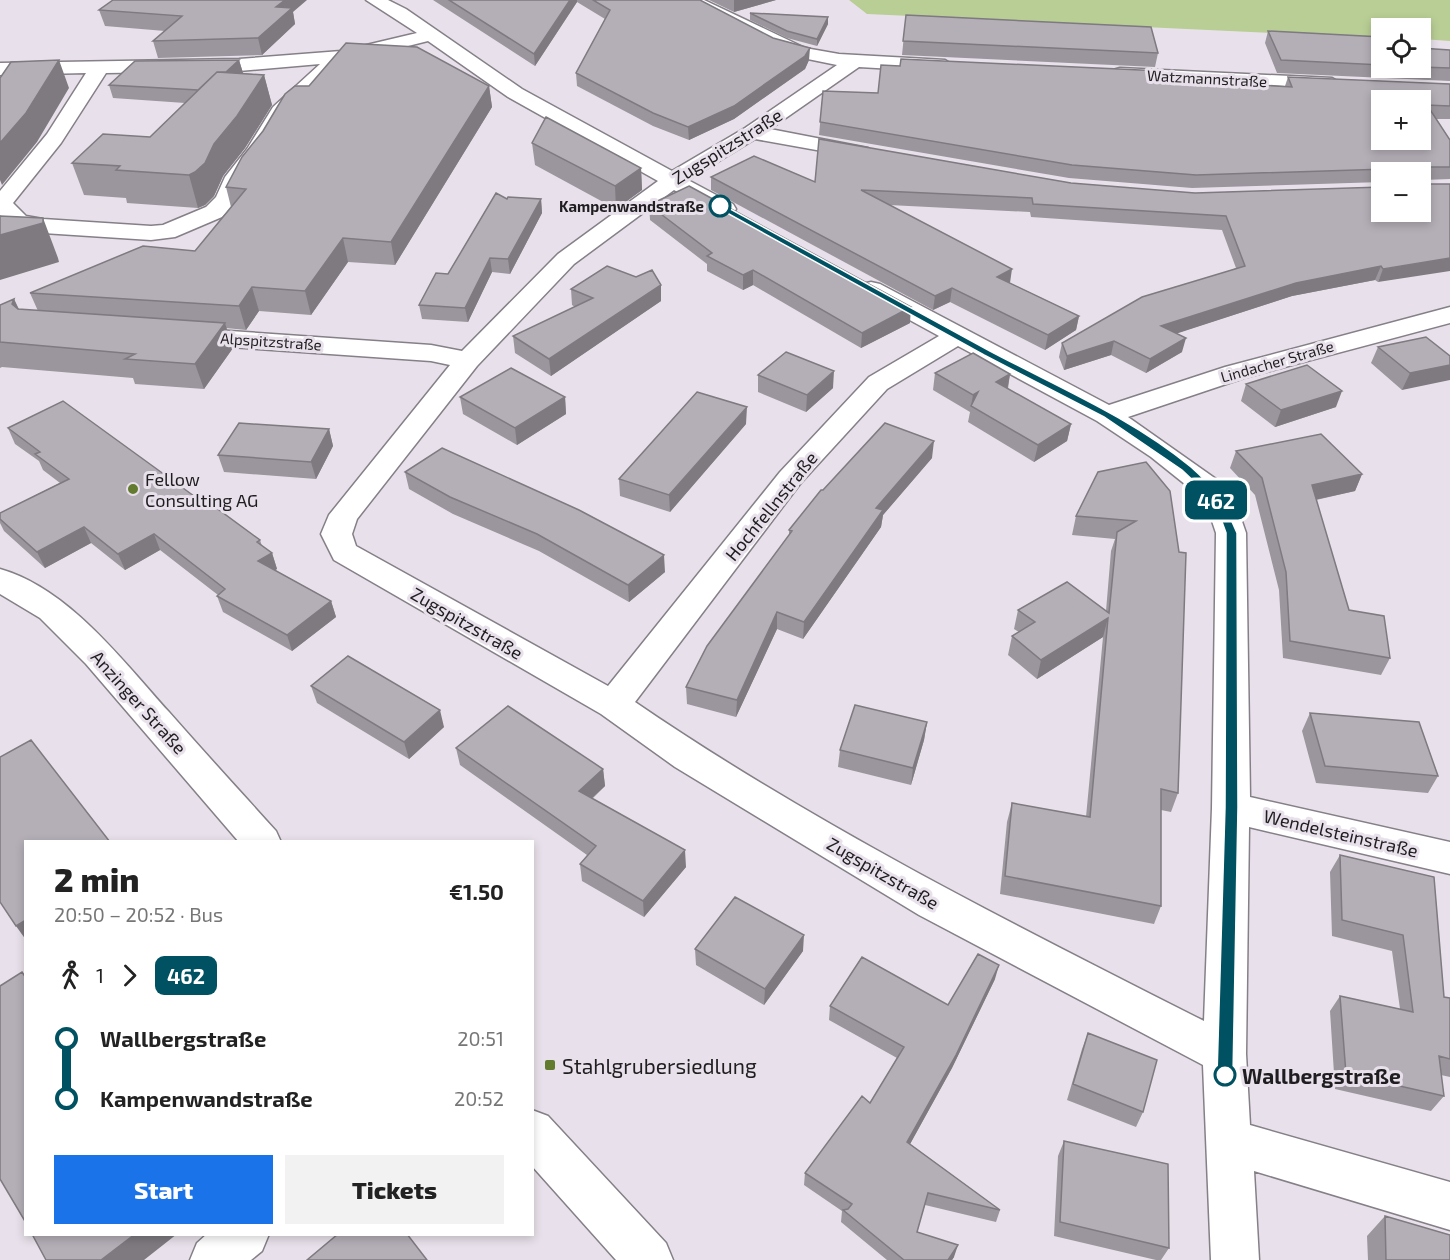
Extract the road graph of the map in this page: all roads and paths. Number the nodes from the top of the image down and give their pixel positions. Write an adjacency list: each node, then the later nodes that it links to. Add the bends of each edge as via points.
1 (375, 0): 3 (street)
2 (690, 0): 5 (street, via 800,52)
3 (430, 35): 4 (street); 13 (street, via 514,93)
4 (341, 57): 7 (street, via 239,65); 7 (street, via 280,111 236,177 226,200 214,212 167,232 151,233 18,221 1,203 77,107)
5 (854, 62): 6 (street); 11 (street, Zugspitzstraße)
6 (958, 67)
7 (99, 68): 8 (street)
8 (0, 69)
9 (1097, 73): 10 (street, Watzmannstraße)
10 (1353, 85)
11 (752, 132): 12 (street); 13 (street, Zugspitzstraße)
12 (884, 156)
13 (674, 179): 14 (street); 19 (street, Zugspitzstraße, via 566,259)
14 (741, 218)
15 (853, 279): 18 (street)
16 (1450, 315): 20 (street, Lindacher Straße, via 1236,372)
17 (166, 334): 19 (street, Alpspitzstraße, via 431,353)
18 (957, 336): 20 (street); 22 (street, Hochfellnstraße, via 878,383 790,478)
19 (468, 360): 22 (street, Zugspitzstraße, via 344,515 337,527 336,540 345,553)
20 (1107, 415): 23 (street, via 1206,486 1222,507 1231,533)
21 (0, 580): 24 (street, Anzinger Straße, via 51,609 98,655)
22 (613, 705): 26 (street, Zugspitzstraße, via 688,757 933,903)
23 (1232, 807): 25 (street, Wendelsteinstraße); 26 (street)
24 (260, 840)
25 (1450, 858)
26 (1224, 1054): 28 (street)
27 (534, 1134): 32 (street)
28 (1228, 1141): 29 (street); 33 (street)
29 (1450, 1206)
30 (243, 1236): 31 (street)
31 (214, 1260)
32 (649, 1260)
33 (1235, 1260)

